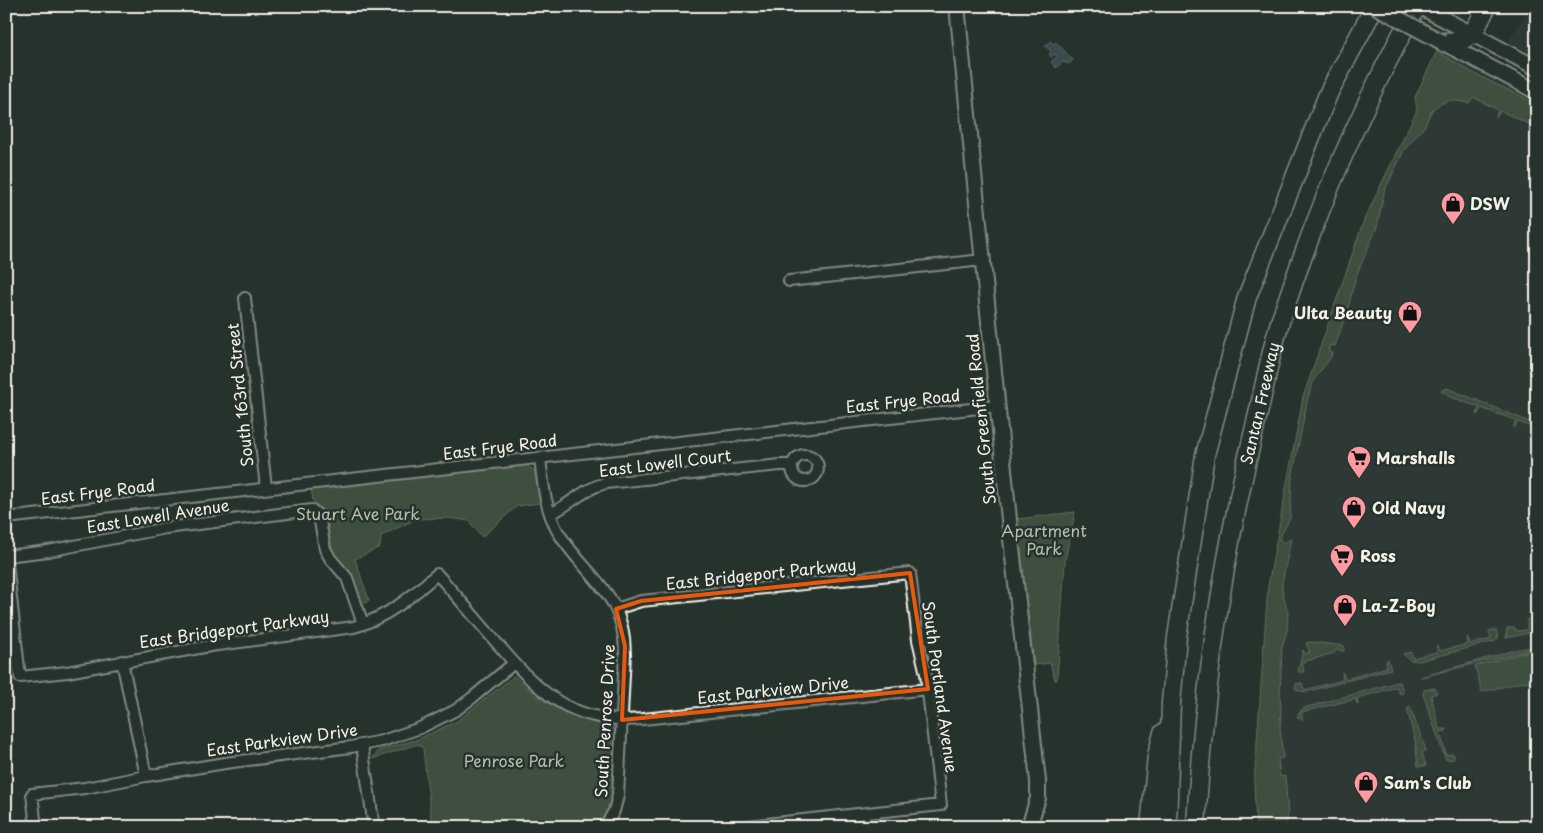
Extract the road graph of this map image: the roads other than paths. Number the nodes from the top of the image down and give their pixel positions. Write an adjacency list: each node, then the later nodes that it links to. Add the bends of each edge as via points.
1 (956, 6): 9 (street, South Greenfield Road)
2 (1375, 6): 6 (street, bridge); 27 (highway, via 1329,92 1248,297 1205,455 1177,637)
3 (1418, 6): 5 (street); 25 (highway, Santan Freeway, via 1394,48 1333,179 1283,311 1232,522)
4 (1487, 6): 5 (highway)
5 (1472, 35): 6 (highway, via 1464,40); 7 (street)
6 (1442, 42): 8 (street)
7 (1537, 68)
8 (1537, 92)
9 (983, 260): 10 (street); 12 (street, South Greenfield Road)
10 (789, 281)
11 (244, 298): 15 (street, South 163rd Street)
12 (998, 406): 13 (street, East Frye Road); 35 (street, South Greenfield Road, via 1038,781 1038,798)
13 (540, 458): 15 (street, East Frye Road); 16 (street, South Penrose Drive)
14 (792, 465): 16 (street, East Lowell Court, via 606,483 587,490)
15 (266, 488): 17 (street, East Frye Road)
16 (550, 514): 21 (street, South Penrose Drive, via 564,541 605,589)
17 (6, 518)
18 (6, 555): 22 (street, East Lowell Avenue, via 48,551 175,526 310,510 320,517 326,552 347,578); 23 (street, East Bridgeport Parkway, via 20,677 67,672)
19 (910, 573): 21 (street, East Bridgeport Parkway, via 640,602); 26 (street, South Portland Avenue)
20 (437, 574): 22 (street, East Bridgeport Parkway, via 393,610); 24 (street, East Parkview Drive)
21 (616, 609): 28 (street, South Penrose Drive, via 625,646)
22 (363, 624): 23 (street, East Bridgeport Parkway)
23 (122, 660): 30 (street)
24 (514, 663): 28 (street, East Parkview Drive, via 538,687 567,706 599,717); 29 (street, East Parkview Drive, via 472,698 438,720 401,736)
25 (1210, 666): 38 (highway, Santan Freeway); 39 (highway)
26 (928, 689): 28 (street, East Parkview Drive); 34 (street, South Portland Avenue, via 941,805)
27 (1171, 703): 36 (highway, via 1157,756); 37 (highway)
28 (622, 720): 31 (street, South Penrose Drive, via 618,796)
29 (362, 745): 30 (street, East Parkview Drive); 33 (street)
30 (146, 776): 32 (street, East Parkview Drive, via 32,794)
31 (607, 826)
32 (36, 827)
33 (374, 827)
34 (738, 827)
35 (1029, 827)
36 (1150, 827)
37 (1167, 827)
38 (1196, 827)
39 (1209, 827)

